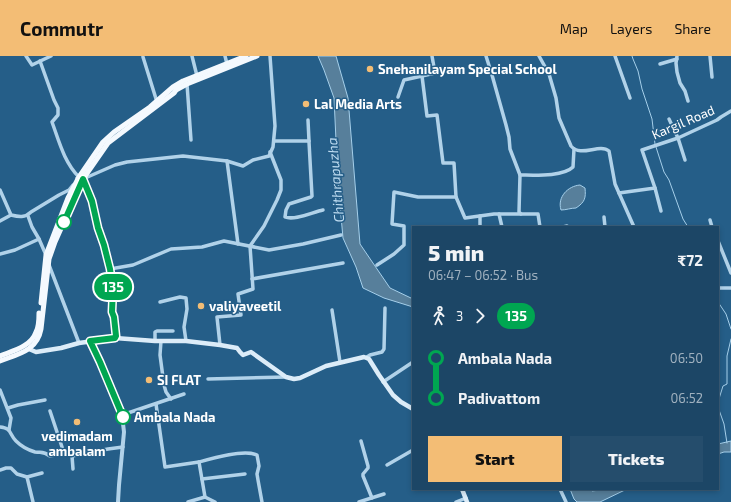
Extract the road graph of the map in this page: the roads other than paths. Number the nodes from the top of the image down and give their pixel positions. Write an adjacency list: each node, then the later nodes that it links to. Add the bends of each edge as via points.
1 (26, 56): 15 (street, via 32,65)
2 (51, 56): 15 (street)
3 (192, 56): 18 (street)
4 (225, 56): 16 (street)
5 (246, 56): 16 (main road)
6 (257, 56): 21 (main road)
7 (270, 56): 31 (street)
8 (432, 56): 19 (street, via 435,73)
9 (486, 56): 37 (street, via 508,131 510,149)
10 (539, 56): 33 (street, via 549,74 563,129)
11 (615, 56): 23 (street)
12 (710, 56): 20 (street)
13 (143, 57): 25 (street)
14 (677, 58): 17 (street); 24 (street, via 677,72)
15 (40, 61): 38 (street, via 58,108 58,115 52,122 72,170)
16 (227, 64): 18 (main road)
17 (660, 64)
18 (197, 76): 25 (main road, via 173,87)
19 (422, 76): 22 (street, via 404,80); 42 (street, via 427,116 437,116 443,163 454,163)
20 (712, 77)
21 (187, 84): 30 (street); 38 (main road, via 108,142)
22 (398, 97)
23 (630, 98)
24 (688, 101)
25 (156, 102): 38 (main road, via 103,142)
26 (731, 111): 29 (street, Kargil Road)
27 (669, 118): 29 (street)
28 (308, 120): 32 (street)
29 (678, 138): 36 (street); 39 (street, Kargil Road, via 642,150)
30 (191, 140)
31 (274, 141): 32 (street); 34 (street)
32 (309, 141): 45 (street, via 312,196 289,204 285,217)
33 (574, 149): 37 (street, via 573,168 569,170 540,176); 41 (street, via 608,151)
34 (270, 152): 35 (street, via 268,156 243,166); 66 (street, via 281,180 281,190 264,226)
35 (228, 160): 38 (street, via 183,156 127,162); 65 (street)
36 (685, 160)
37 (520, 175): 48 (street)
38 (81, 178): 50 (street, via 69,190); 55 (main road, via 68,198); 72 (street, via 92,201)
39 (655, 188): 41 (street); 46 (street)
40 (0, 190): 43 (street)
41 (619, 194): 60 (street)
42 (456, 197): 51 (street, via 466,218); 71 (street, via 418,197 394,192 392,224 404,226 404,245)
43 (6, 203): 44 (street); 49 (street)
44 (0, 205)
45 (323, 210)
46 (661, 211)
47 (499, 214): 48 (street); 51 (street); 57 (street)
48 (521, 214): 58 (street, via 538,214)
49 (11, 215): 50 (street); 54 (street)
50 (28, 216): 63 (street)
51 (480, 216): 56 (street)
52 (604, 217): 59 (street)
53 (710, 220): 61 (street)
54 (0, 221)
55 (62, 221): 68 (main road); 69 (main road)
56 (480, 226)
57 (502, 226)
58 (540, 226)
59 (605, 226)
60 (634, 226)
61 (712, 226)
62 (341, 236): 66 (street, via 269,250)
63 (39, 239): 67 (street); 68 (street)
64 (719, 243): 73 (street)
65 (238, 244): 66 (street); 72 (street, via 224,241 202,247 171,249 150,259)
66 (250, 246): 74 (street)
67 (0, 254)
68 (46, 255): 69 (main road)
69 (47, 263): 86 (street); 88 (main road, via 40,335); 89 (main road, via 33,338 26,345)
70 (343, 263): 74 (street)
71 (377, 265)
72 (110, 269): 81 (street)
73 (731, 272)
74 (252, 279): 87 (street, via 253,289 238,294 241,315 217,317)
75 (719, 288): 76 (street)
76 (731, 288)
77 (160, 302): 85 (street, via 186,298)
78 (385, 308): 90 (street, via 384,349)
79 (332, 310): 92 (street)
80 (173, 331): 83 (street, via 156,331)
81 (115, 338): 82 (main road); 83 (main road)
82 (90, 341): 86 (main road); 105 (street)
83 (155, 341): 84 (main road)
84 (161, 341): 85 (main road); 99 (street, via 164,385)
85 (186, 341): 87 (main road)
86 (79, 343): 88 (main road, via 36,352)
87 (220, 345): 94 (main road, via 238,348 243,355 251,352)
88 (30, 349): 91 (main road)
89 (0, 356)
90 (367, 358): 92 (main road); 96 (main road)
91 (0, 361)
92 (340, 362): 94 (main road, via 300,378)
93 (412, 363): 96 (street)
94 (286, 377): 95 (street)
95 (208, 379)
96 (383, 382): 103 (main road, via 400,402)
97 (0, 390): 102 (street)
98 (184, 394): 99 (street)
99 (171, 399): 101 (street)
100 (45, 400): 102 (street)
101 (156, 404): 105 (street); 111 (street, via 165,468)
102 (8, 408): 107 (street, via 11,418)
103 (412, 408)
104 (50, 412): 107 (street, via 63,450 55,455 50,456 26,448 16,441)
105 (122, 415): 109 (street)
106 (0, 427): 107 (street)
107 (9, 430)
108 (361, 441): 123 (street, via 368,466 363,476)
109 (123, 447): 113 (street, via 72,456); 126 (street)
110 (412, 451): 112 (street)
111 (199, 462): 118 (street); 129 (street, via 246,452 257,455 257,474)
112 (387, 465)
113 (73, 468)
114 (0, 470): 117 (street, via 11,468 17,474)
115 (42, 473): 117 (street)
116 (246, 474): 118 (street)
117 (27, 477): 125 (street)
118 (202, 479): 122 (street)
119 (462, 490): 124 (main road)
120 (560, 490): 132 (street)
121 (384, 494): 123 (street)
122 (205, 498): 127 (street); 128 (street)
123 (372, 498): 130 (street)
124 (466, 500): 131 (street)
125 (33, 502)
126 (118, 502)
127 (188, 502)
128 (216, 502)
129 (262, 502)
130 (359, 502)
131 (456, 502)
132 (566, 502)

